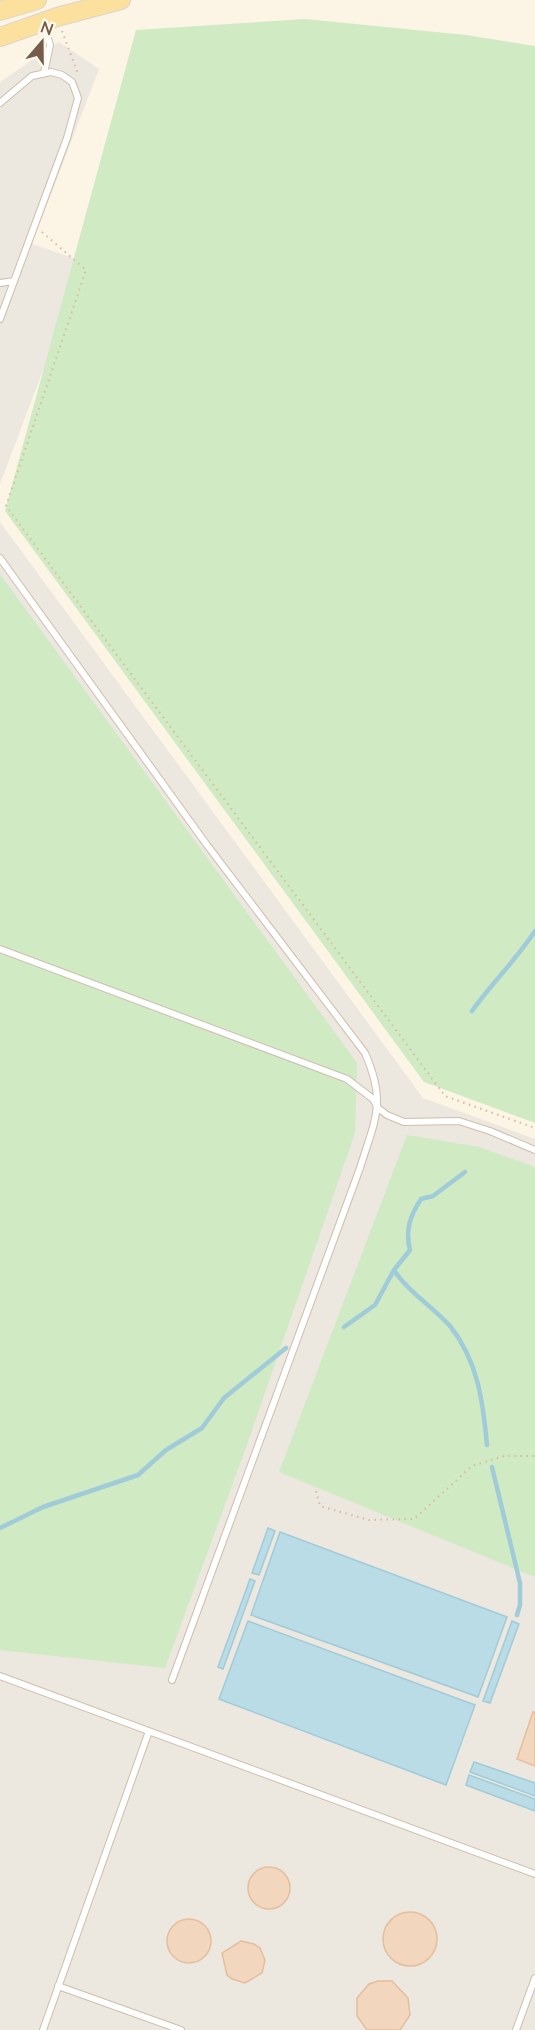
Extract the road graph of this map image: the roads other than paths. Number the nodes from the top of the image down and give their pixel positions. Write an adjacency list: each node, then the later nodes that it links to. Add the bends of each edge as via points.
1 (37, 0): 3 (main road)
2 (121, 0): 4 (main road)
3 (0, 11)
4 (51, 19): 5 (main road); 6 (lane)
5 (0, 38)
6 (44, 73): 7 (lane, via 32,76); 8 (lane, via 62,75 72,82 78,98)
7 (0, 103)
8 (14, 281): 9 (lane); 10 (lane)
9 (0, 283)
10 (0, 319)
11 (0, 558): 13 (lane, via 207,845 365,1053 376,1079)
12 (0, 950): 13 (lane, via 346,1079 373,1099)
13 (378, 1108): 14 (lane, via 404,1122 459,1121); 16 (lane, via 360,1168)
14 (535, 1150)
15 (0, 1676): 17 (lane)
16 (172, 1680)
17 (149, 1731): 18 (lane); 20 (lane)
18 (535, 1874)
19 (535, 1978): 23 (lane)
20 (58, 1986): 21 (lane); 22 (lane)
21 (43, 2030)
22 (181, 2030)
23 (516, 2030)

